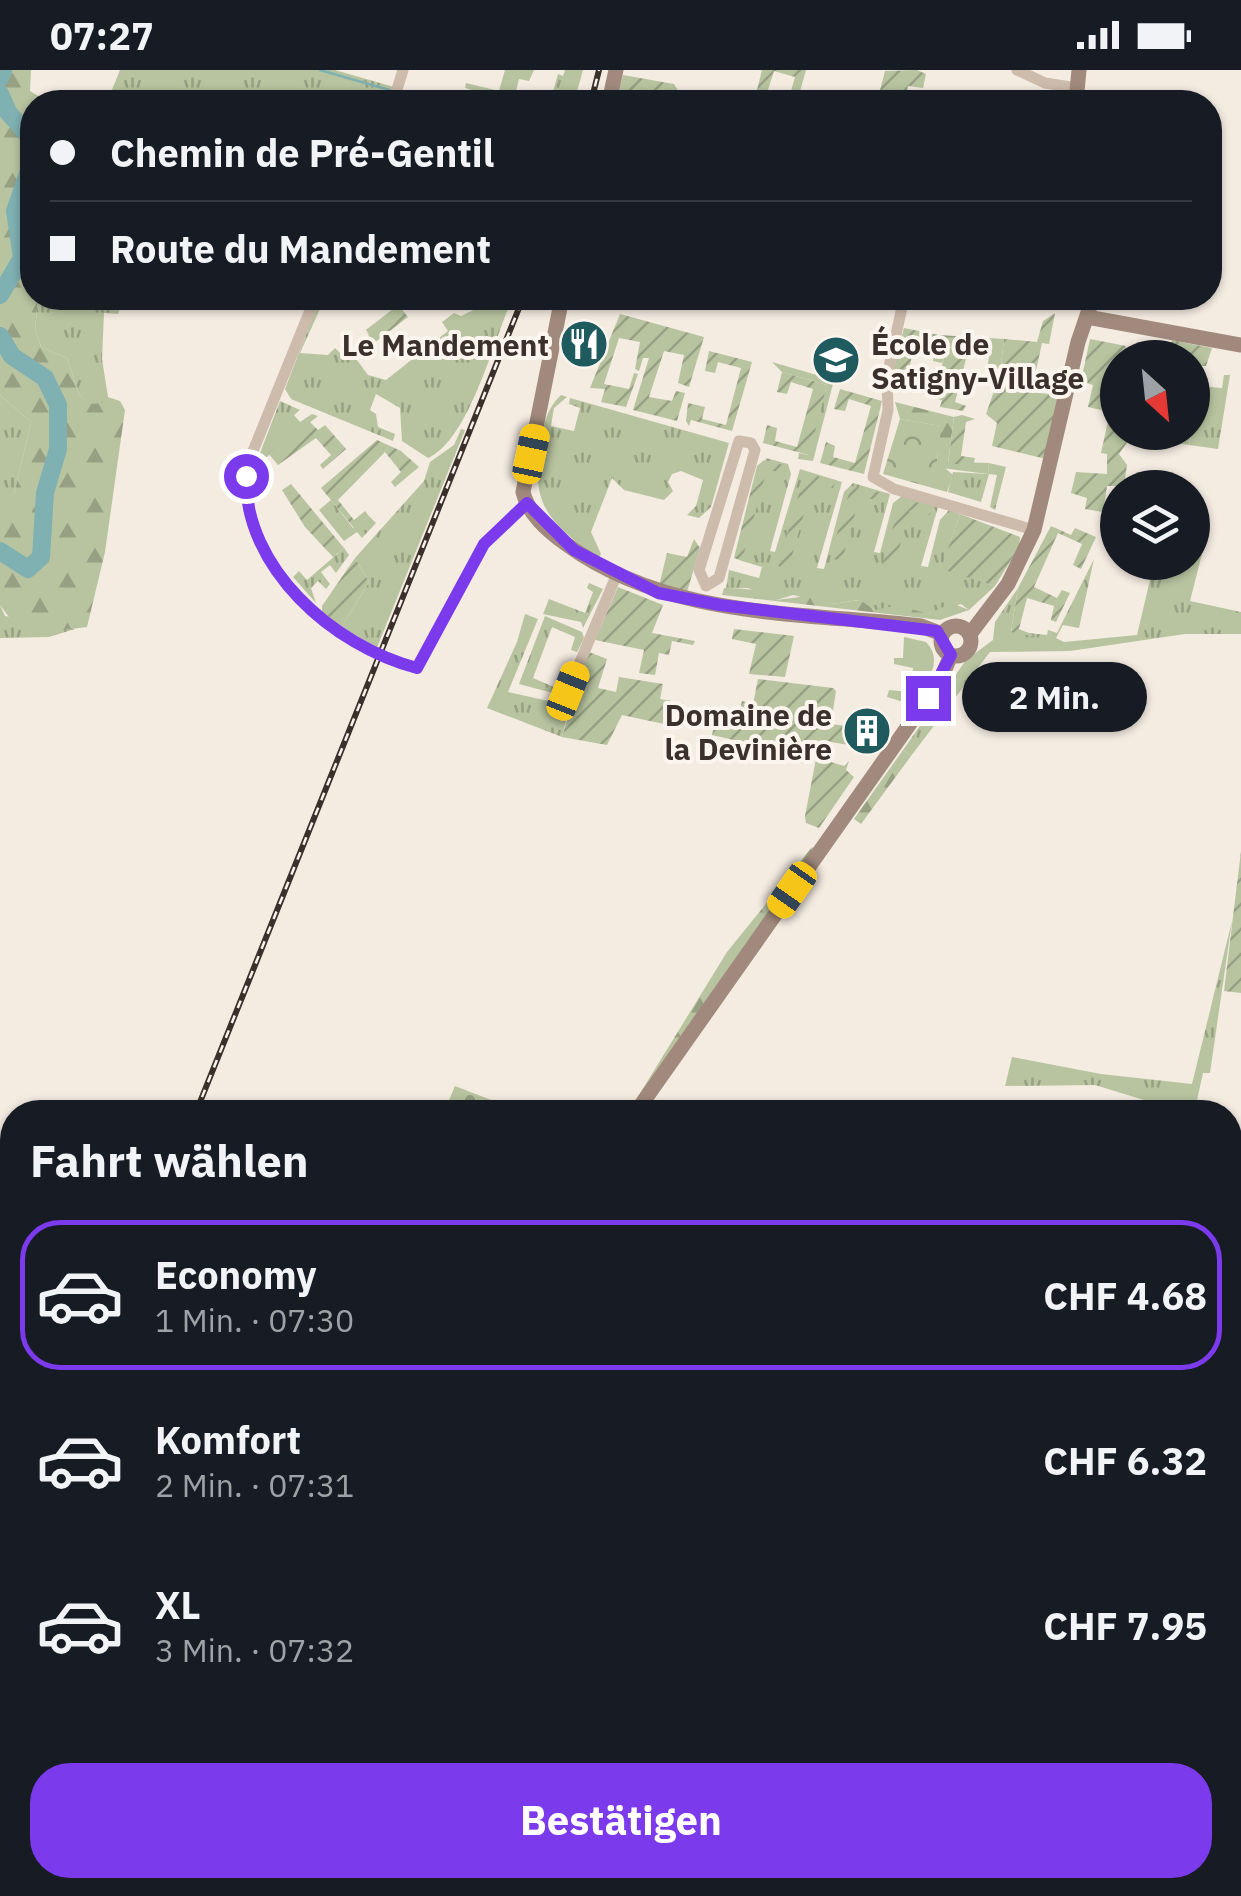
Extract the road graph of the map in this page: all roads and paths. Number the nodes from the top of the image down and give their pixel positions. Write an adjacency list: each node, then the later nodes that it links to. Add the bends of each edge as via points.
1 (1017, 70): 2 (street)
2 (1064, 90)
3 (310, 310): 9 (street, via 249,461 246,487 261,546 324,621 363,648 417,668 484,544)
4 (560, 310): 9 (street, via 524,488)
5 (901, 310): 10 (street, via 873,477)
6 (1089, 310): 7 (street)
7 (1087, 317): 8 (street); 10 (street)
8 (1241, 345)
9 (527, 503): 13 (street, via 561,541)
10 (1034, 530): 15 (street)
11 (702, 559): 12 (street); 12 (street, via 734,445 747,441 754,450); 14 (street)
12 (724, 564): 14 (street)
13 (617, 574): 14 (street, via 648,590); 19 (street)
14 (704, 594): 16 (street)
15 (997, 598): 16 (street); 17 (street)
16 (947, 630): 17 (street, via 960,626); 18 (street, via 942,646)
17 (970, 634): 18 (street, via 968,651)
18 (951, 655): 20 (street, via 940,682)
19 (567, 693)
20 (644, 1100)

